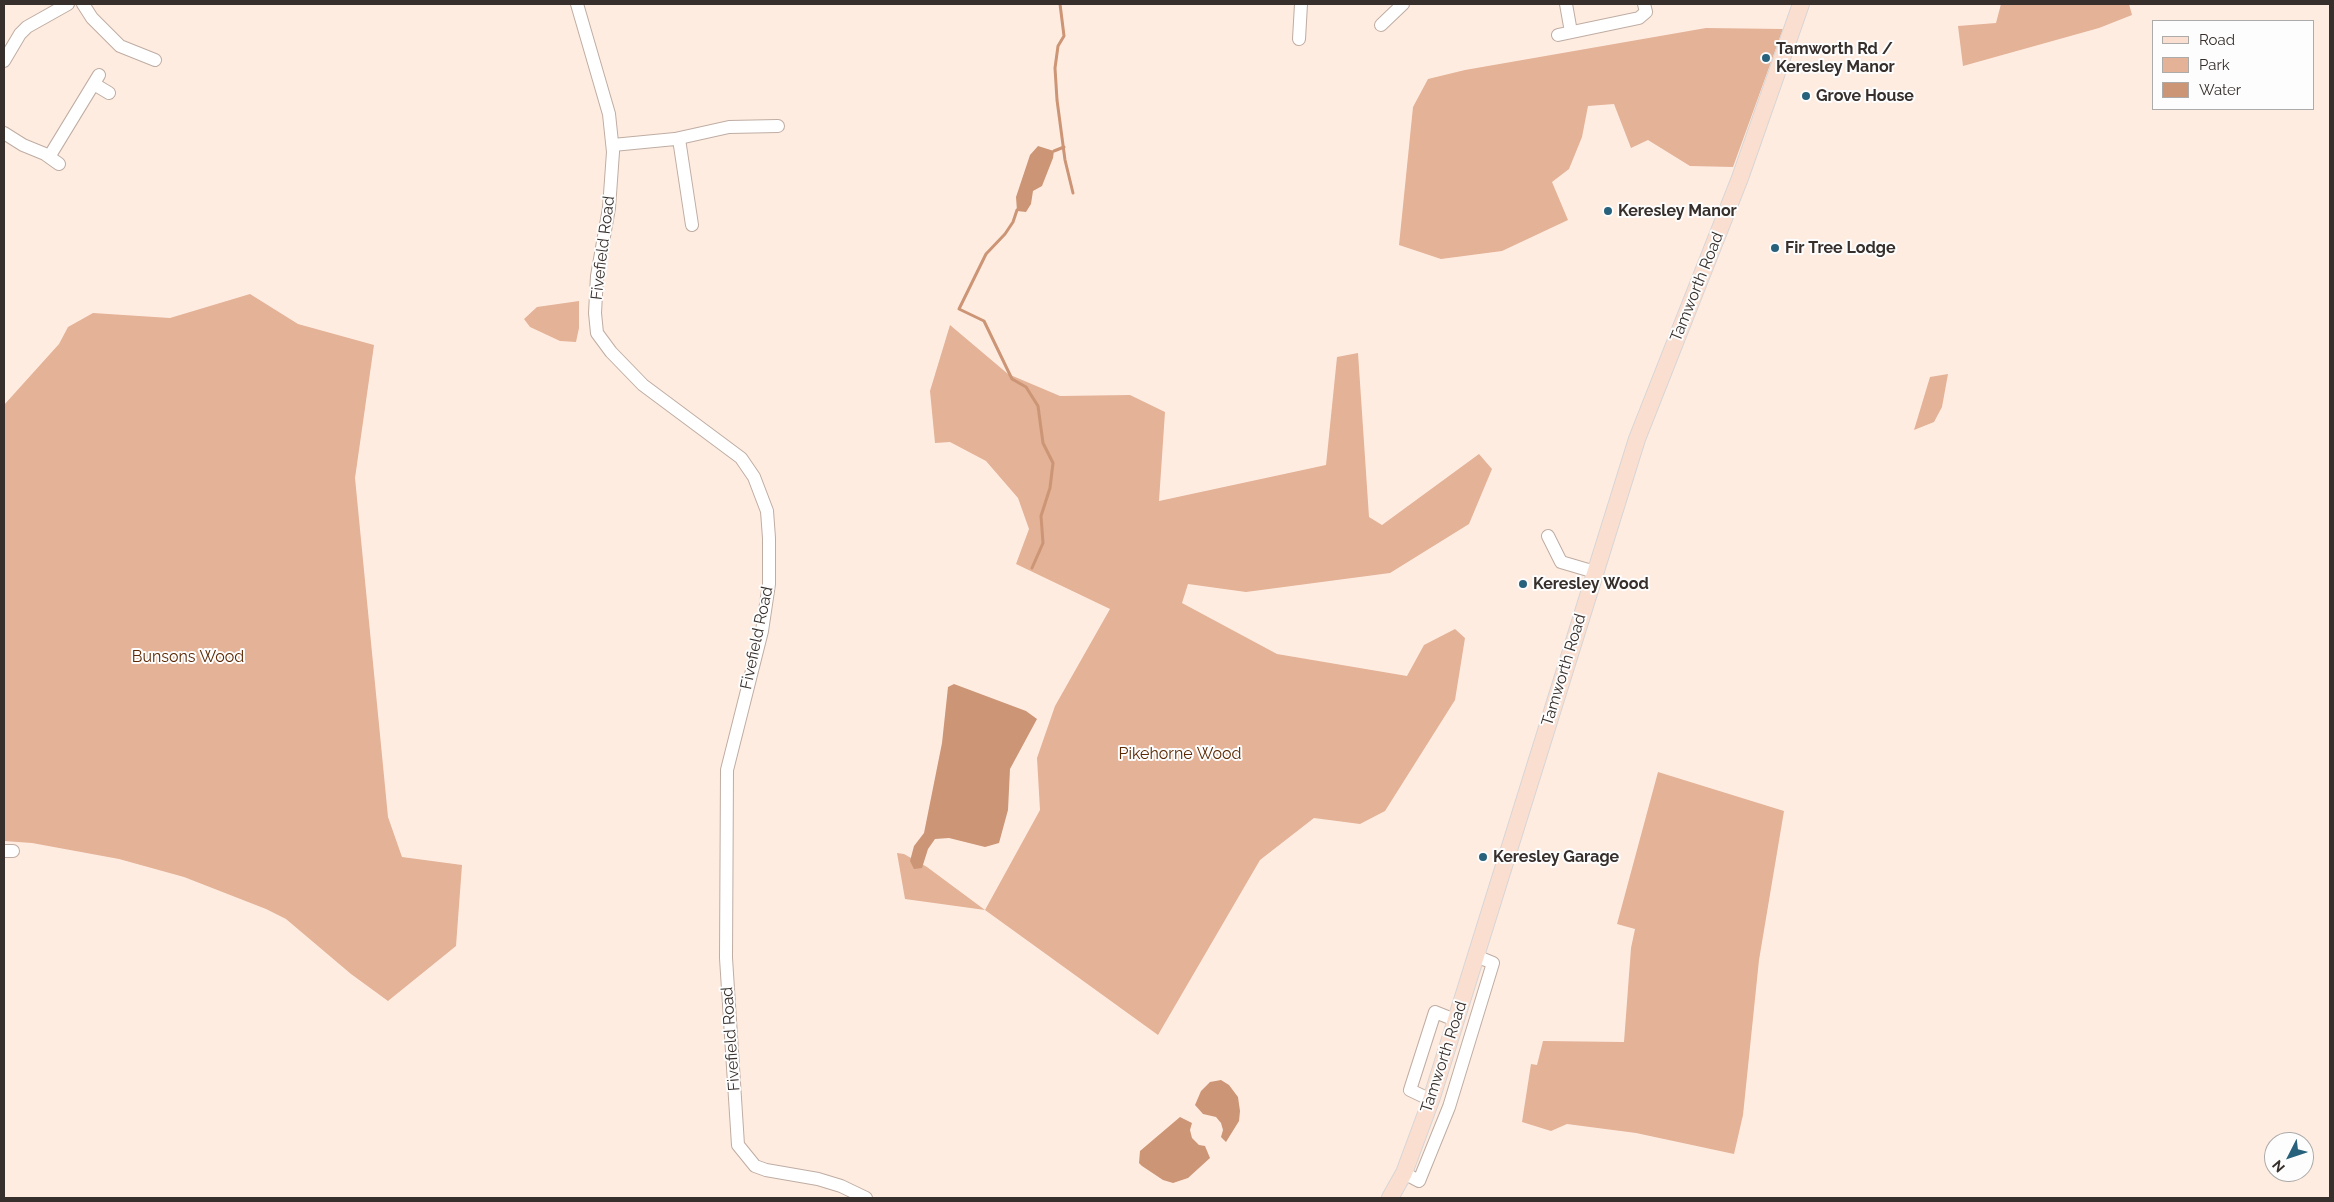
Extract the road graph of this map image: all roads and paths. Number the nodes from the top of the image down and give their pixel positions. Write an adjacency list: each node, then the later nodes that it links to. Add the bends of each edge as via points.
1 (68, 4): 14 (street, via 20,34)
2 (83, 4): 13 (street, via 92,18 120,46)
3 (577, 4): 19 (street, Fivefield Road, via 609,114)
4 (1302, 4): 12 (street)
5 (1403, 4): 9 (street)
6 (1566, 4): 10 (street)
7 (1644, 4): 10 (street, via 1646,12 1639,18)
8 (1801, 4): 22 (main road, Tamworth Road, via 1740,178 1636,439)
9 (1381, 25)
10 (1571, 32): 11 (street)
11 (1558, 35)
12 (1299, 39)
13 (155, 60)
14 (4, 61)
15 (109, 94): 17 (street, via 96,80 54,160)
16 (778, 126): 18 (street, via 729,127)
17 (4, 133)
18 (679, 139): 19 (street); 20 (street)
19 (613, 145): 27 (street, Fivefield Road, via 610,208 597,276 597,333 643,385 741,458 754,476 766,511 770,584 762,631 727,770 726,958 738,1145 755,1166 826,1182)
20 (692, 225)
21 (1548, 536): 22 (street, via 1561,562)
22 (1594, 572): 23 (main road, Tamworth Road)
23 (1476, 956): 24 (main road, Tamworth Road); 26 (street, via 1493,963 1449,1107 1419,1180)
24 (1455, 1020): 25 (main road, Tamworth Road); 25 (street, via 1435,1012 1410,1090)
25 (1431, 1100): 26 (main road, Tamworth Road)
26 (1404, 1174): 28 (main road, Tamworth Road)
27 (866, 1198)
28 (1390, 1198)

